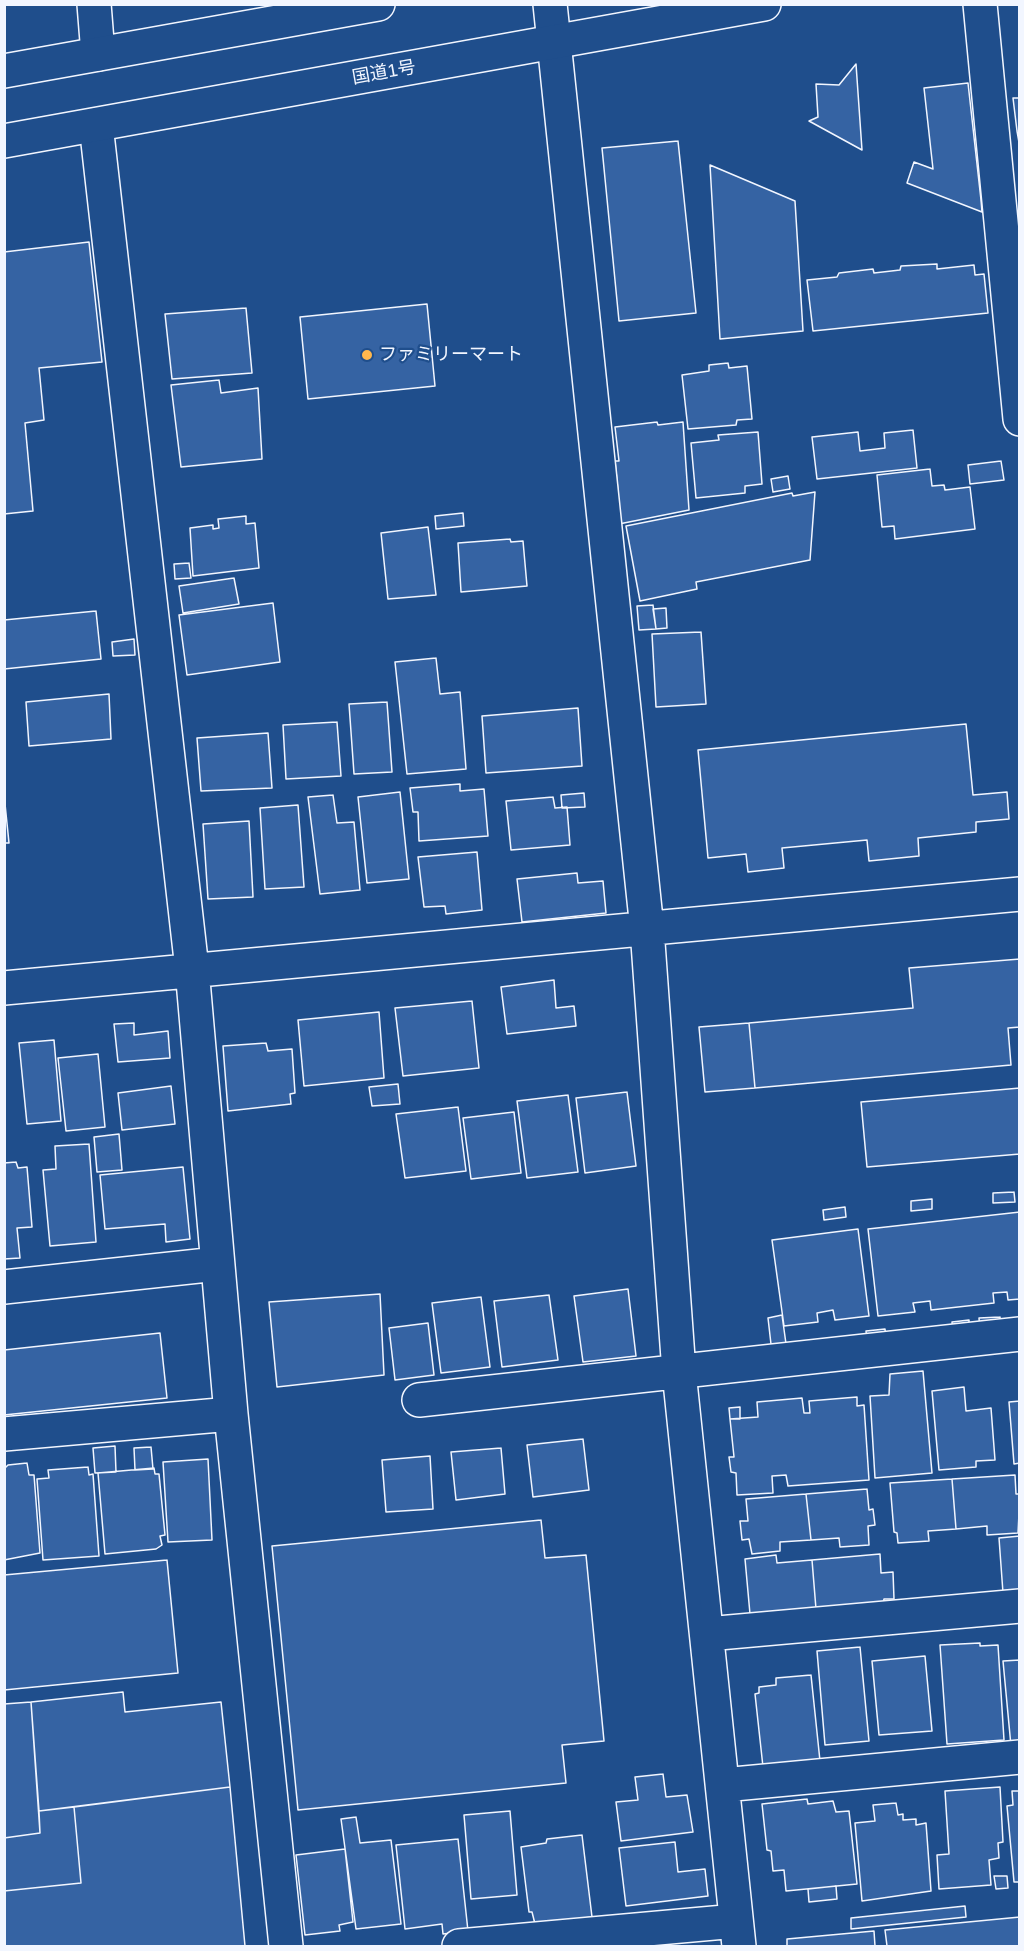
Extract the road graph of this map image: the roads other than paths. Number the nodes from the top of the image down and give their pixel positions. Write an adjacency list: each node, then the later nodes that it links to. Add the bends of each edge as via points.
1 (94, 4): 7 (main road)
2 (378, 4): 7 (main road)
3 (550, 4): 6 (main road)
4 (764, 4): 6 (main road, 国道1号)
5 (980, 4): 11 (main road)
6 (554, 42): 9 (main road, 国道1号); 13 (main road)
7 (98, 54): 8 (main road)
8 (4, 71)
9 (96, 125): 10 (main road, 国道1号); 14 (main road)
10 (4, 141)
11 (1020, 419)
12 (1020, 894): 13 (main road)
13 (647, 929): 14 (main road); 19 (main road)
14 (192, 969): 15 (main road); 16 (main road)
15 (4, 988)
16 (218, 1264): 17 (main road); 21 (main road)
17 (4, 1287)
18 (1020, 1334): 19 (main road)
19 (679, 1372): 20 (main road); 24 (main road)
20 (419, 1400)
21 (231, 1414): 22 (main road); 28 (main road)
22 (4, 1434)
23 (1020, 1606): 24 (main road)
24 (707, 1634): 26 (main road)
25 (1020, 1757): 26 (main road)
26 (723, 1785): 27 (main road)
27 (738, 1934): 29 (main road)
28 (286, 1947)
29 (459, 1947)

